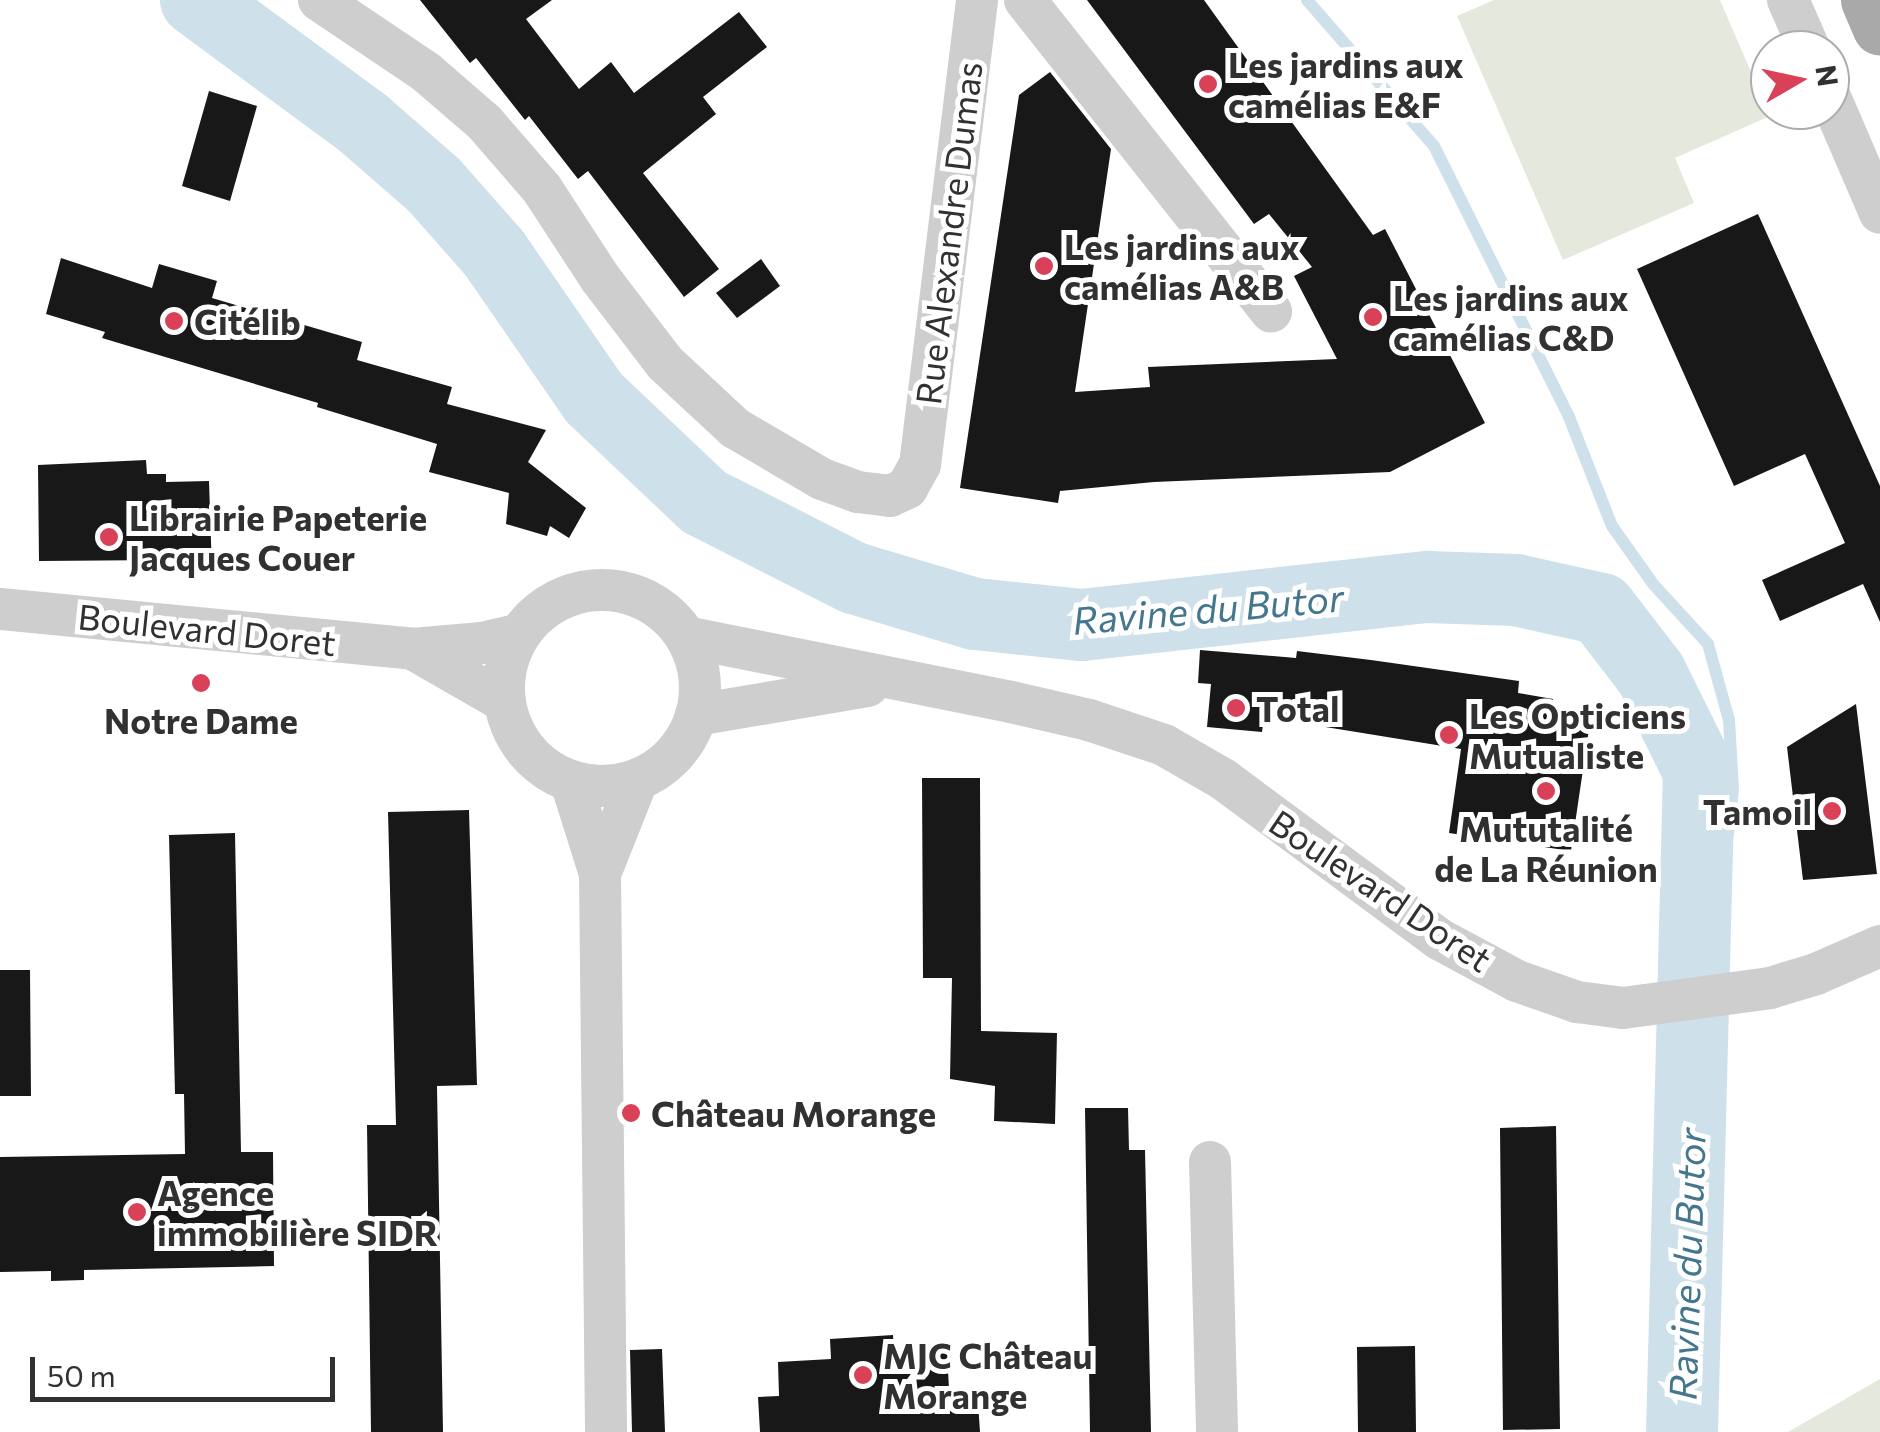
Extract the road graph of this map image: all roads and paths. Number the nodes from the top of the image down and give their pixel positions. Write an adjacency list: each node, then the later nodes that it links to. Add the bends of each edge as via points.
1 (319, 0): 2 (street, Rue Alexandre Dumas, via 426,72 484,122 542,189 665,363 735,428 822,479 890,496 907,488 920,466)
2 (976, 0)
3 (1025, 0): 10 (street)
4 (1788, 0): 7 (street)
5 (1868, 0): 6 (main road)
6 (1880, 28)
7 (1801, 30)
8 (1845, 130): 9 (street)
9 (1880, 212)
10 (1271, 311)
11 (0, 609): 14 (street, Boulevard Doret)
12 (520, 634): 13 (street, via 558,600 614,590 668,614); 14 (street, Boulevard Doret); 16 (street, via 510,655)
13 (686, 638): 15 (street, Boulevard Doret); 17 (street, via 697,662)
14 (414, 649): 16 (street, Boulevard Doret)
15 (893, 682): 17 (street, Boulevard Doret); 21 (street, Boulevard Doret, via 1089,720 1164,745 1222,779 1440,939 1517,980 1577,1002 1622,1008 1770,988)
16 (505, 702): 19 (street, via 527,752)
17 (696, 715): 18 (street, via 674,754)
18 (637, 781): 19 (street); 20 (street)
19 (571, 782): 20 (street)
20 (600, 874): 23 (street)
21 (1880, 946)
22 (1210, 1162): 24 (street)
23 (606, 1432)
24 (1217, 1432)

